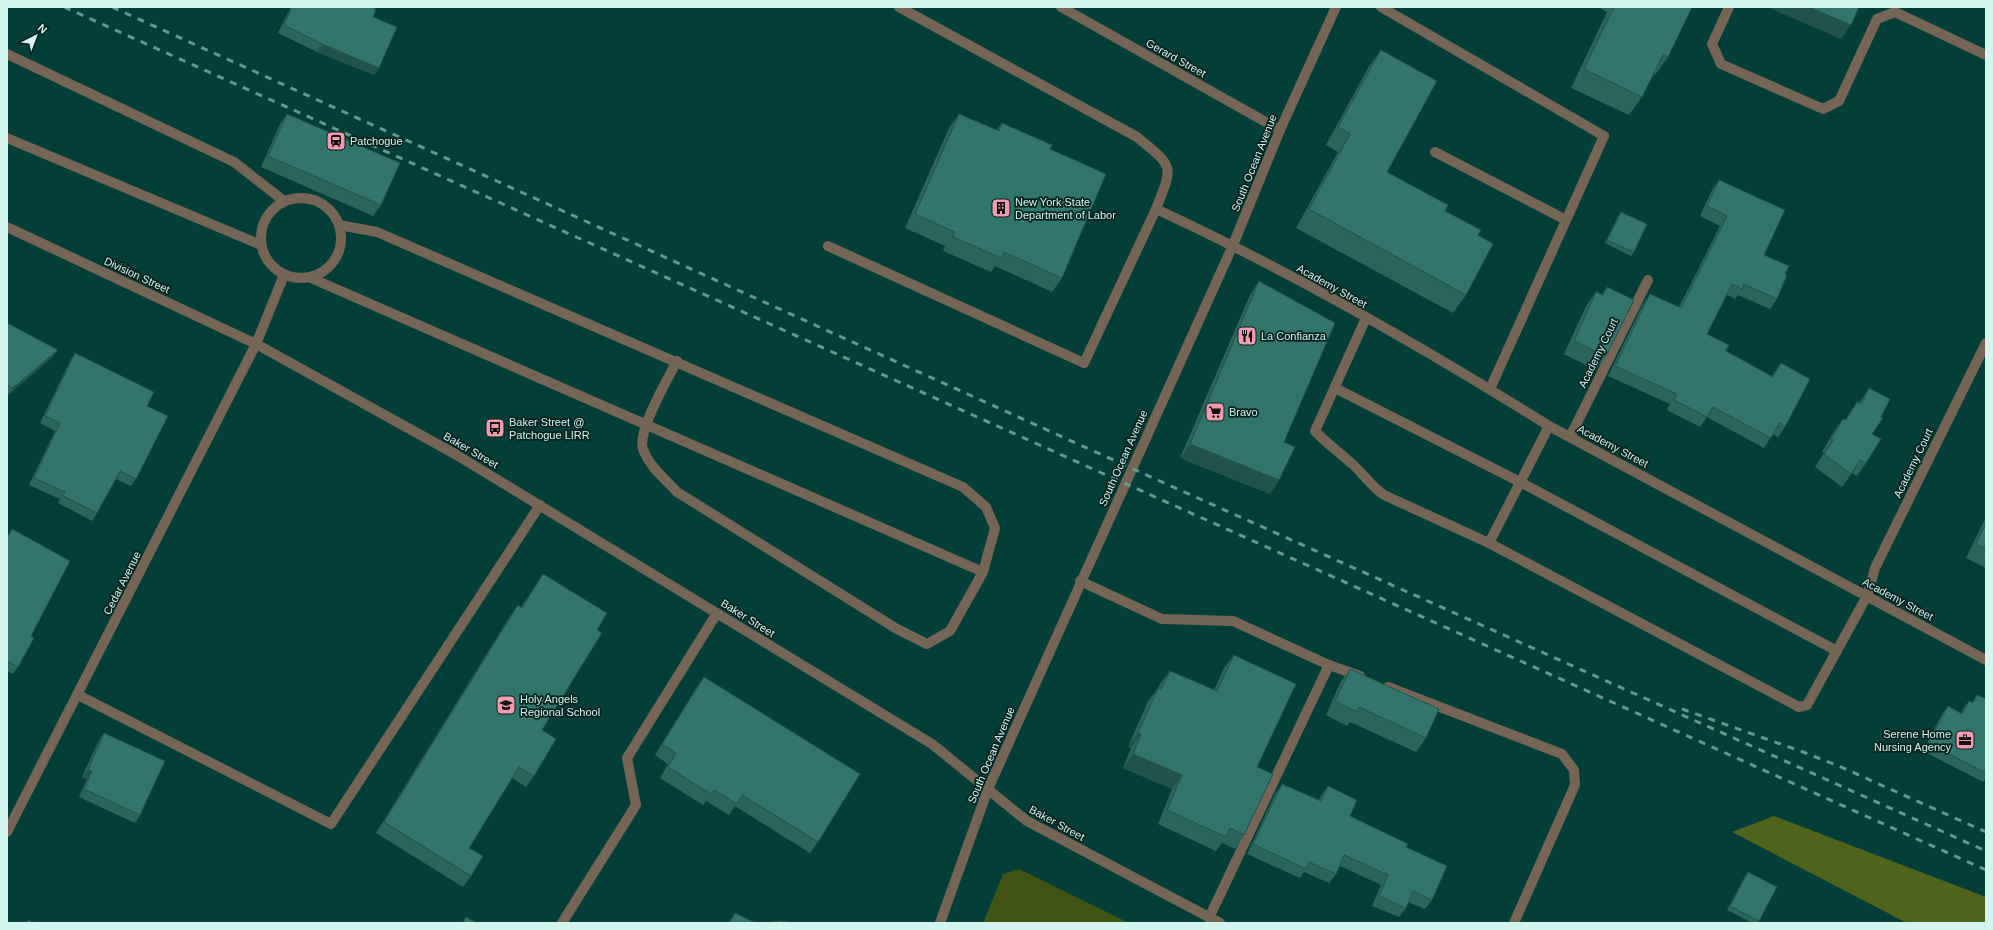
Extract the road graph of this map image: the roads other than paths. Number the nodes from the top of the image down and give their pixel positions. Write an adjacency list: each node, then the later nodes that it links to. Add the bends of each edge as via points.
1 (899, 7): 12 (street, via 1142,141 1167,165 1168,176)
2 (1061, 7): 8 (street, Gerard Street)
3 (1336, 7): 8 (street, South Ocean Avenue)
4 (1381, 7): 13 (street, via 1604,136)
5 (1729, 7): 7 (street, via 1712,44 1721,64 1824,109 1839,101 1878,19 1895,12)
6 (7, 54): 11 (street, via 234,162)
7 (1986, 55)
8 (1280, 130): 17 (street, South Ocean Avenue)
9 (7, 138): 16 (street)
10 (1435, 152): 13 (street)
11 (284, 201): 14 (street, via 311,199 333,214); 16 (street, via 273,208 265,218)
12 (1156, 209): 17 (street, Academy Street); 18 (street, via 1084,363)
13 (1566, 220): 27 (street)
14 (339, 225): 20 (street, via 340,245 333,263 323,273); 25 (street, via 377,232)
15 (7, 228): 24 (street, Division Street)
16 (261, 244): 19 (street, via 265,257 273,268)
17 (1233, 245): 22 (street, Academy Street); 35 (street, South Ocean Avenue)
18 (828, 246)
19 (284, 275): 20 (street, via 297,279); 24 (street, Cedar Avenue)
20 (311, 278): 28 (street)
21 (1648, 280): 30 (street, Academy Court)
22 (1366, 318): 26 (street); 27 (street, Academy Street)
23 (1986, 343): 36 (street, Academy Court, via 1875,568)
24 (256, 344): 32 (street, Baker Street, via 455,454); 41 (street, Cedar Avenue)
25 (677, 361): 28 (street); 34 (street, via 963,487 986,507 995,528)
26 (1335, 388): 31 (street); 33 (street, via 1315,431 1330,447 1384,496)
27 (1490, 389): 29 (street, Academy Street)
28 (646, 425): 34 (street); 34 (street, via 642,448 653,467 677,492 897,629 927,644 950,631)
29 (1549, 426): 30 (street, Academy Street); 31 (street)
30 (1570, 437): 36 (street, Academy Street)
31 (1520, 482): 33 (street); 38 (street)
32 (540, 505): 37 (street, Baker Street); 41 (street, via 331,824)
33 (1489, 542): 38 (street, Academy Court, via 1799,707 1807,704)
34 (983, 572)
35 (1080, 581): 40 (street, via 1162,619 1233,621); 42 (street, South Ocean Avenue)
36 (1867, 596): 38 (street, Academy Court); 39 (street, Academy Street)
37 (717, 612): 42 (street, Baker Street, via 932,744); 45 (street, via 627,758 636,805)
38 (1837, 650)
39 (1986, 660)
40 (1329, 665): 44 (street); 48 (street, via 1562,754 1574,770 1575,785)
41 (78, 695): 43 (street, Cedar Avenue)
42 (988, 789): 44 (street, Baker Street, via 1027,821); 46 (street, South Ocean Avenue)
43 (7, 832)
44 (1209, 918): 47 (street, Baker Street)
45 (562, 923)
46 (940, 923)
47 (1220, 923)
48 (1514, 923)

